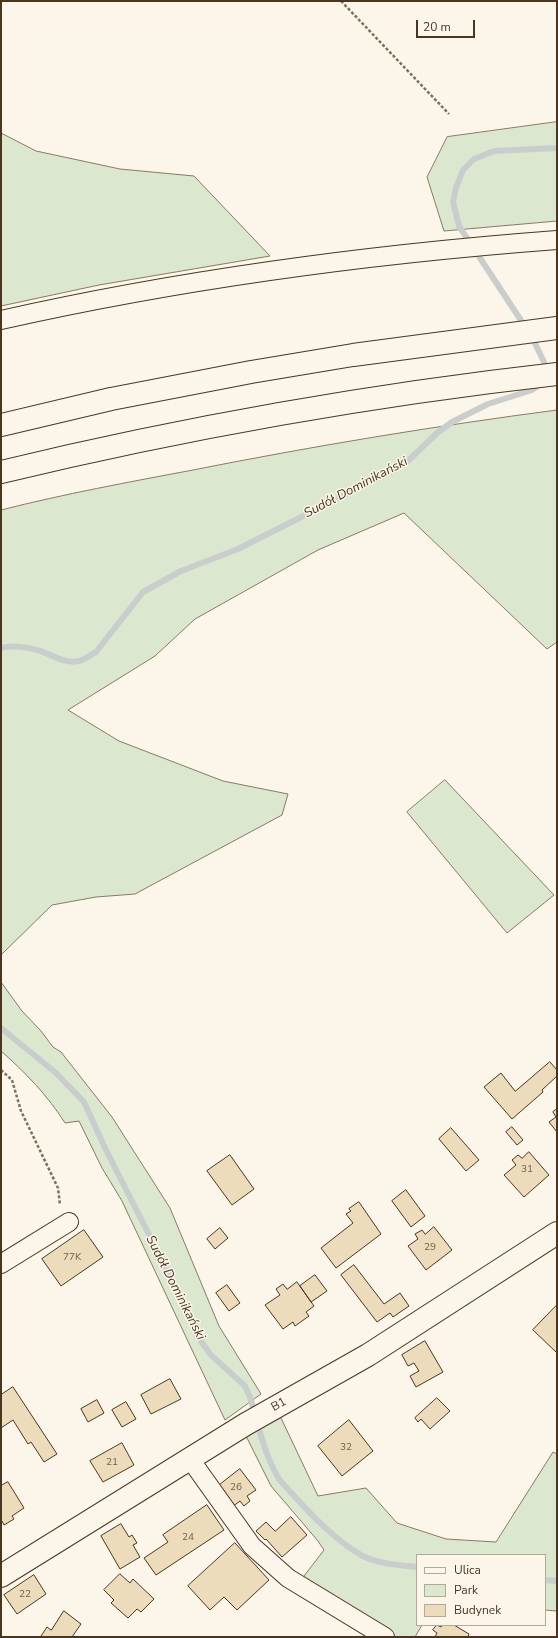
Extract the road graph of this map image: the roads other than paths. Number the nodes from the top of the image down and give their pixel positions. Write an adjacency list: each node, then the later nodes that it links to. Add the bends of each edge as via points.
1 (557, 240): 2 (street, via 458,248 321,264 113,296)
2 (1, 320)
3 (557, 328): 5 (main road, via 353,355 265,370 111,399)
4 (557, 374): 6 (main road, via 469,384 322,407 198,429)
5 (1, 426)
6 (1, 472)
7 (64, 1225): 9 (street)
8 (557, 1233): 10 (main road, B1, via 368,1355)
9 (1, 1264)
10 (190, 1459): 11 (main road, B1); 12 (street, via 252,1546 288,1578)
11 (1, 1576)
12 (385, 1637)

